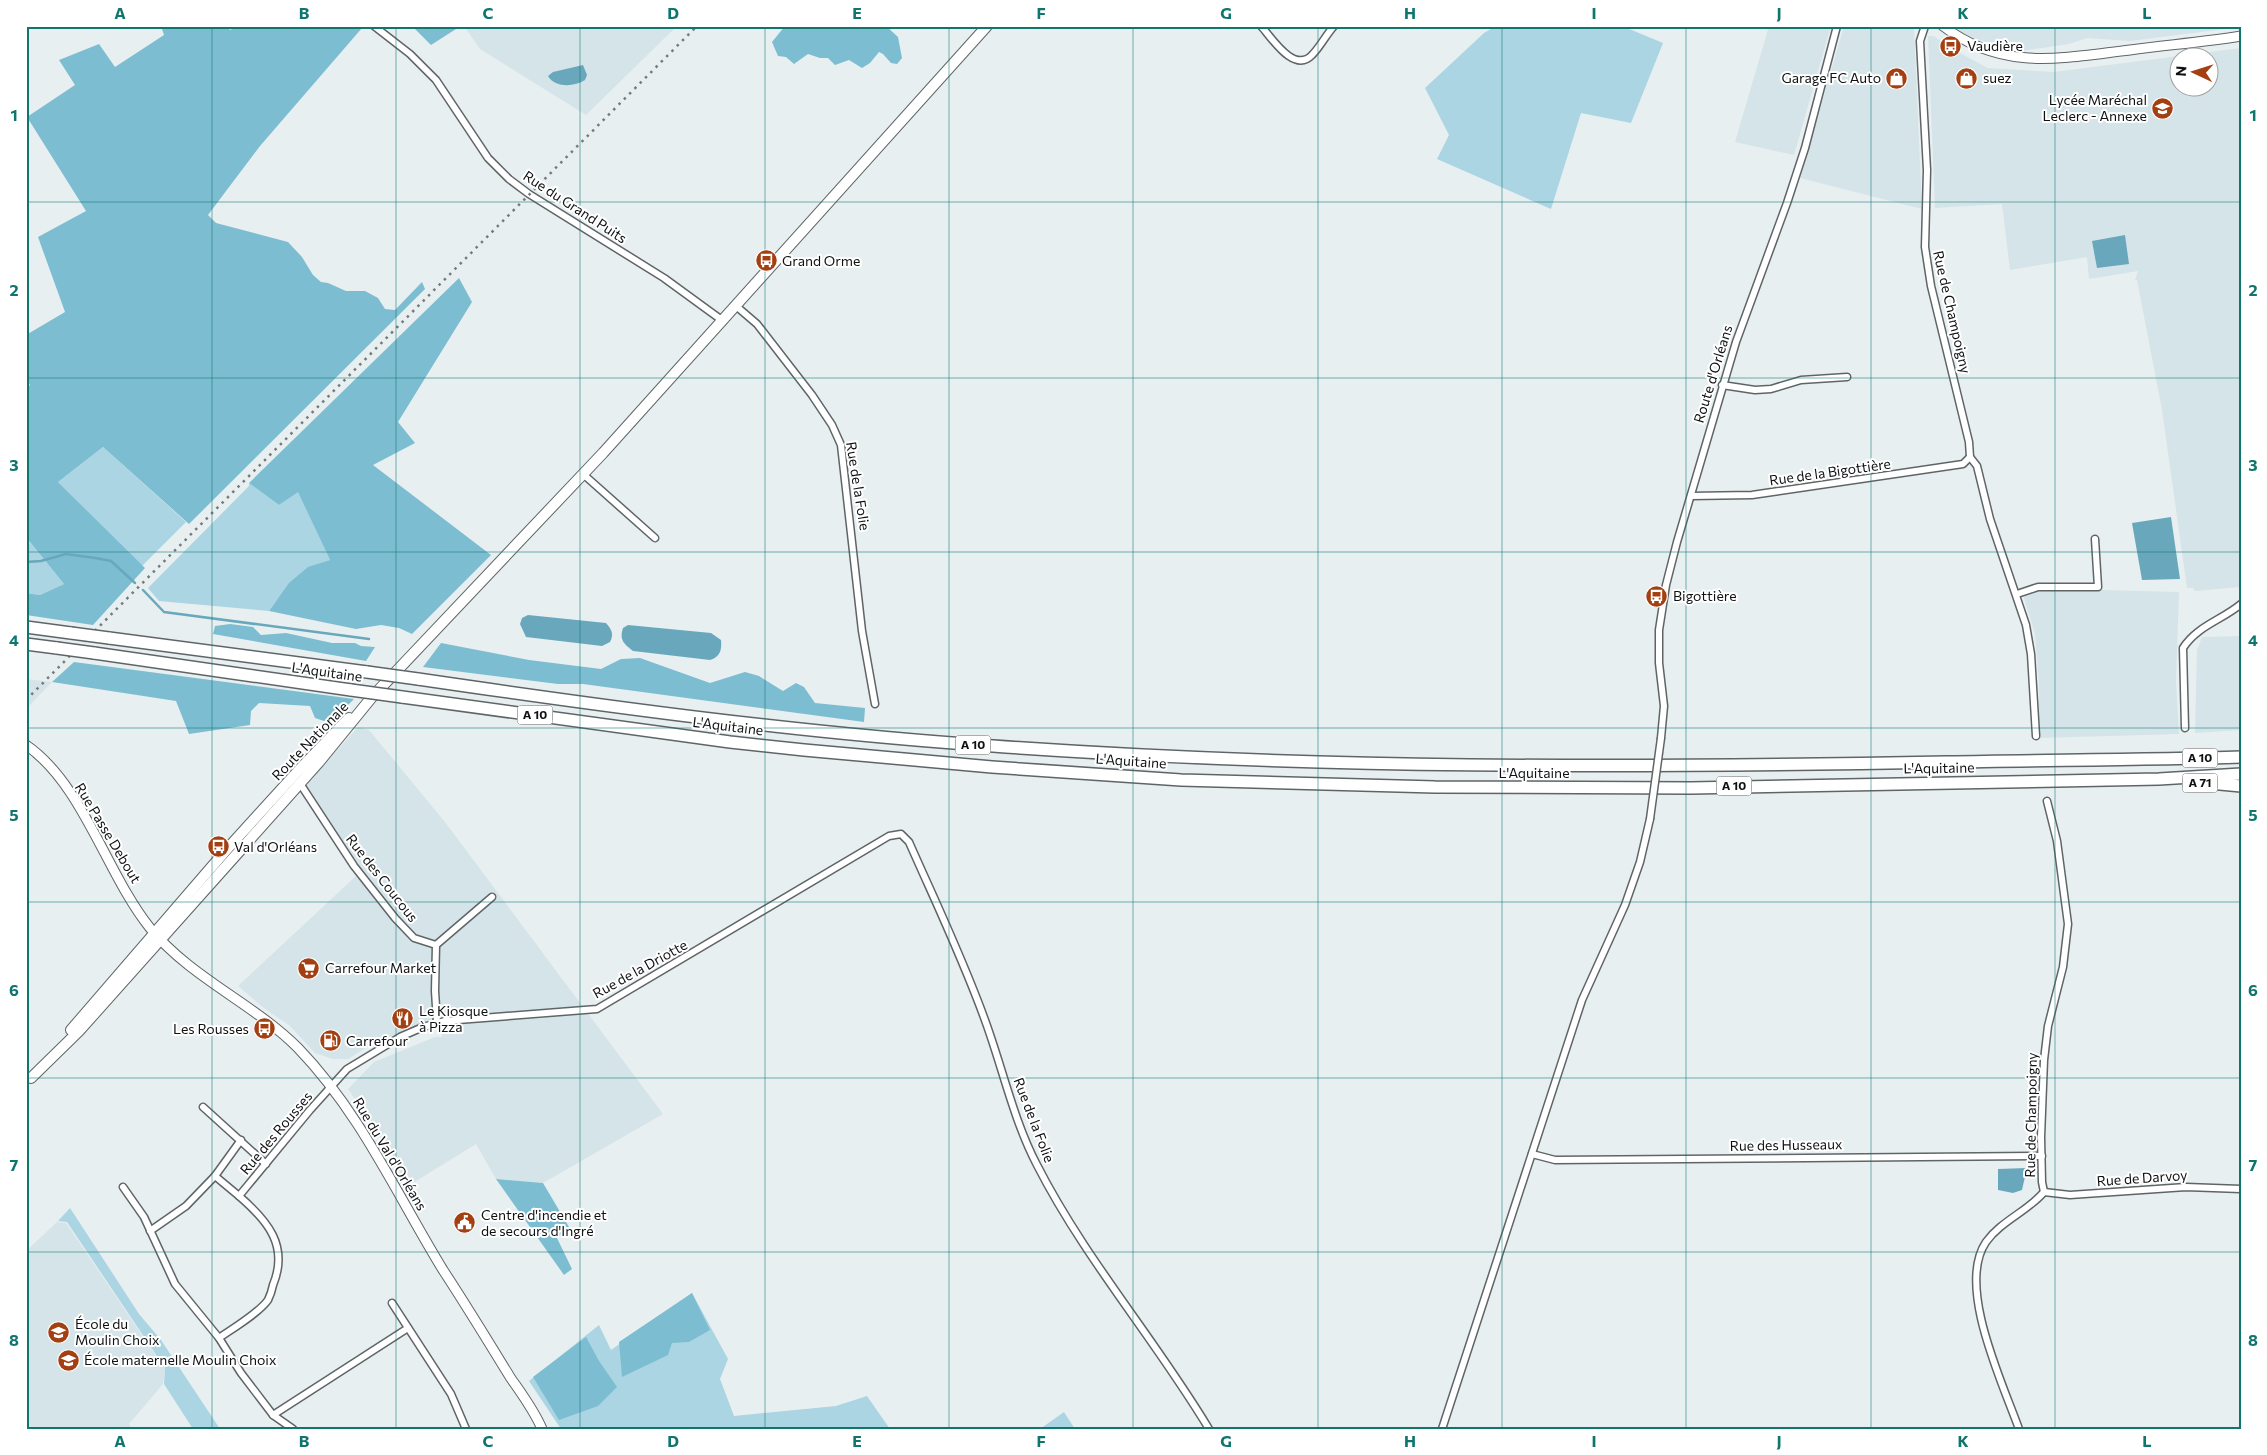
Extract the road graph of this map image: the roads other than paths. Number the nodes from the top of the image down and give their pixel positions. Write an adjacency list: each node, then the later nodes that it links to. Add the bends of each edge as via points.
1 (374, 26): 10 (street, Rue du Grand Puits, via 410,54 436,80 480,148 509,179 664,278)
2 (987, 26): 9 (main road)
3 (1261, 26): 4 (street, via 1288,57 1299,61 1312,56)
4 (1334, 26)
5 (1836, 26): 12 (street, Route d'Orléans, via 1805,148)
6 (1926, 26): 13 (street, Rue de Champoigny, via 1920,41 1927,170 1925,247)
7 (1943, 26): 8 (street, via 1964,41 1995,54 2047,60)
8 (2241, 36)
9 (736, 306): 10 (main road); 23 (street, Rue de la Folie, via 757,324 812,395 841,445 862,631)
10 (722, 321): 14 (main road)
11 (1847, 377): 12 (street, via 1801,380 1771,389)
12 (1722, 386): 15 (street, Route d'Orléans)
13 (1970, 457): 15 (street, Rue de la Bigottière, via 1959,464 1855,482 1752,496); 18 (street, Rue de Champoigny, via 1977,466 1990,520)
14 (583, 474): 16 (street); 22 (main road)
15 (1691, 496): 43 (street, Route d'Orléans, bridge, via 1661,616 1659,663 1664,706 1650,819 1634,880 1582,1000)
16 (655, 538)
17 (2094, 539): 18 (street, via 2098,587 2038,586)
18 (2017, 594): 25 (street, Rue de Champoigny, via 2029,638)
19 (2241, 604): 24 (street, via 2203,627 2190,637 2183,648)
20 (26, 627): 27 (highway, L'Aquitaine / A 10, bridge, via 671,714 1003,747 1237,760 1427,765 1620,766)
21 (26, 644): 30 (highway, L'Aquitaine / A 10, bridge, via 722,741 992,767 1181,780 1435,787 1691,788)
22 (372, 697): 28 (main road, Route Nationale); 31 (main road, Route Nationale)
23 (875, 704)
24 (2185, 728)
25 (2036, 736)
26 (26, 745): 36 (street, Rue Passe Debout, via 51,767 66,788 130,897)
27 (2241, 757)
28 (298, 770): 31 (street, Rue des Coucous); 36 (main road, Route Nationale)
29 (2241, 774): 30 (highway, L'Aquitaine / A 10)
30 (2159, 779): 32 (highway, A 71)
31 (300, 784): 36 (main road, Route Nationale); 37 (street, Rue des Coucous, via 354,866 395,918 414,938)
32 (2241, 786)
33 (2047, 801): 44 (street, Rue de Champoigny, via 2057,841 2068,924 2063,966 2046,1038)
34 (889, 836): 38 (street, Rue de la Driotte, via 597,1009); 59 (street, Rue de la Folie, via 904,835 912,849 985,1020 1023,1132 1042,1174)
35 (492, 897): 37 (street)
36 (157, 936): 39 (main road, Route Nationale); 40 (street, Rue du Val d'Orléans, via 205,978 279,1031)
37 (436, 945): 38 (street)
38 (436, 1022): 40 (street, Rue de la Driotte, via 400,1037 347,1069)
39 (29, 1081)
40 (332, 1087): 45 (street, Rue des Rousses); 58 (street, Rue du Val d'Orléans, via 372,1147)
41 (202, 1107): 42 (street)
42 (241, 1140): 45 (street); 46 (street, Rue des Rousses)
43 (1532, 1154): 44 (street, Rue des Husseaux, via 1555,1160); 60 (street, Route d'Orléans)
44 (2042, 1156): 49 (street, Rue de Champoigny)
45 (266, 1164): 50 (street, Rue des Rousses)
46 (215, 1176): 50 (street, Rue des Rousses); 51 (street, Rue des Rousses, via 186,1206)
47 (123, 1187): 51 (street, via 144,1217)
48 (2241, 1189): 49 (street, Rue de Darvoy, via 2186,1186 2070,1195)
49 (2044, 1192): 61 (street, Rue de Champoigny, via 1992,1234 1982,1249 1977,1269 1983,1324)
50 (239, 1196): 54 (street, Rue des Rousses, via 258,1212 276,1241 279,1272 268,1300)
51 (150, 1232): 54 (street, via 175,1284)
52 (392, 1303): 53 (street)
53 (408, 1328): 55 (street); 57 (street, via 450,1394)
54 (219, 1338): 55 (street)
55 (273, 1415): 56 (street)
56 (293, 1429)
57 (466, 1429)
58 (542, 1429)
59 (1209, 1429)
60 (1442, 1429)
61 (2019, 1429)

